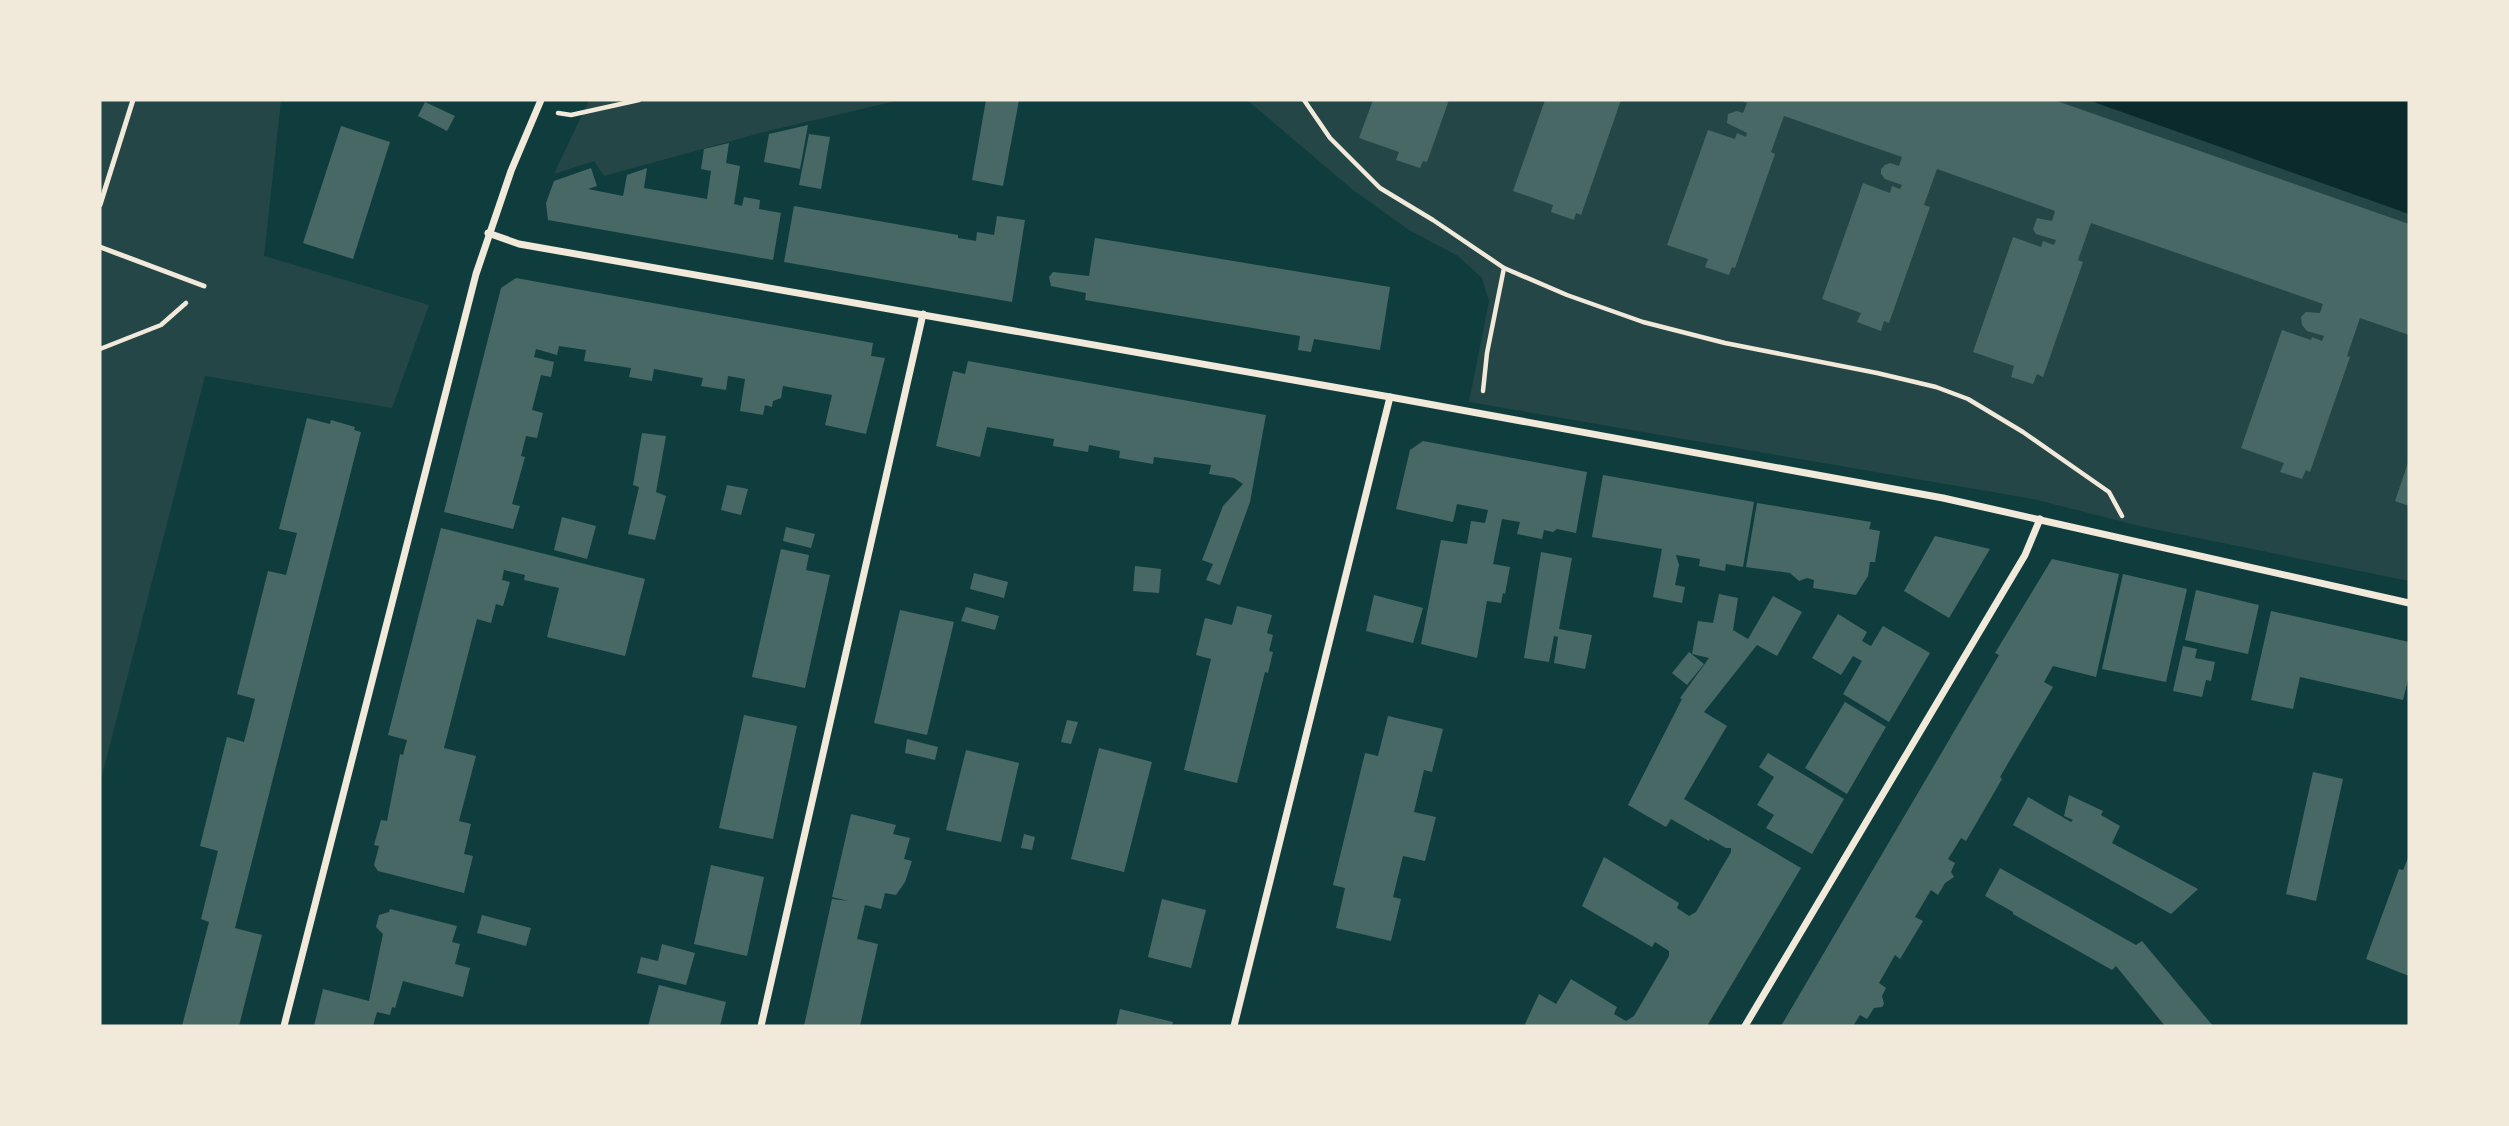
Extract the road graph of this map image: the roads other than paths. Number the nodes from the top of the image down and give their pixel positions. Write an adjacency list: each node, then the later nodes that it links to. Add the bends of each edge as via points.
1 (133, 100): 3 (lane)
2 (541, 100): 4 (street)
3 (100, 205)
4 (488, 233): 7 (street, via 519,244); 11 (street)
5 (100, 247): 6 (lane)
6 (204, 286)
7 (923, 314): 8 (street); 12 (street)
8 (1390, 397): 9 (street); 13 (street)
9 (2040, 519): 10 (street); 14 (street, via 2025,555)
10 (2409, 603)
11 (284, 1026)
12 (761, 1026)
13 (1234, 1026)
14 (1745, 1026)

